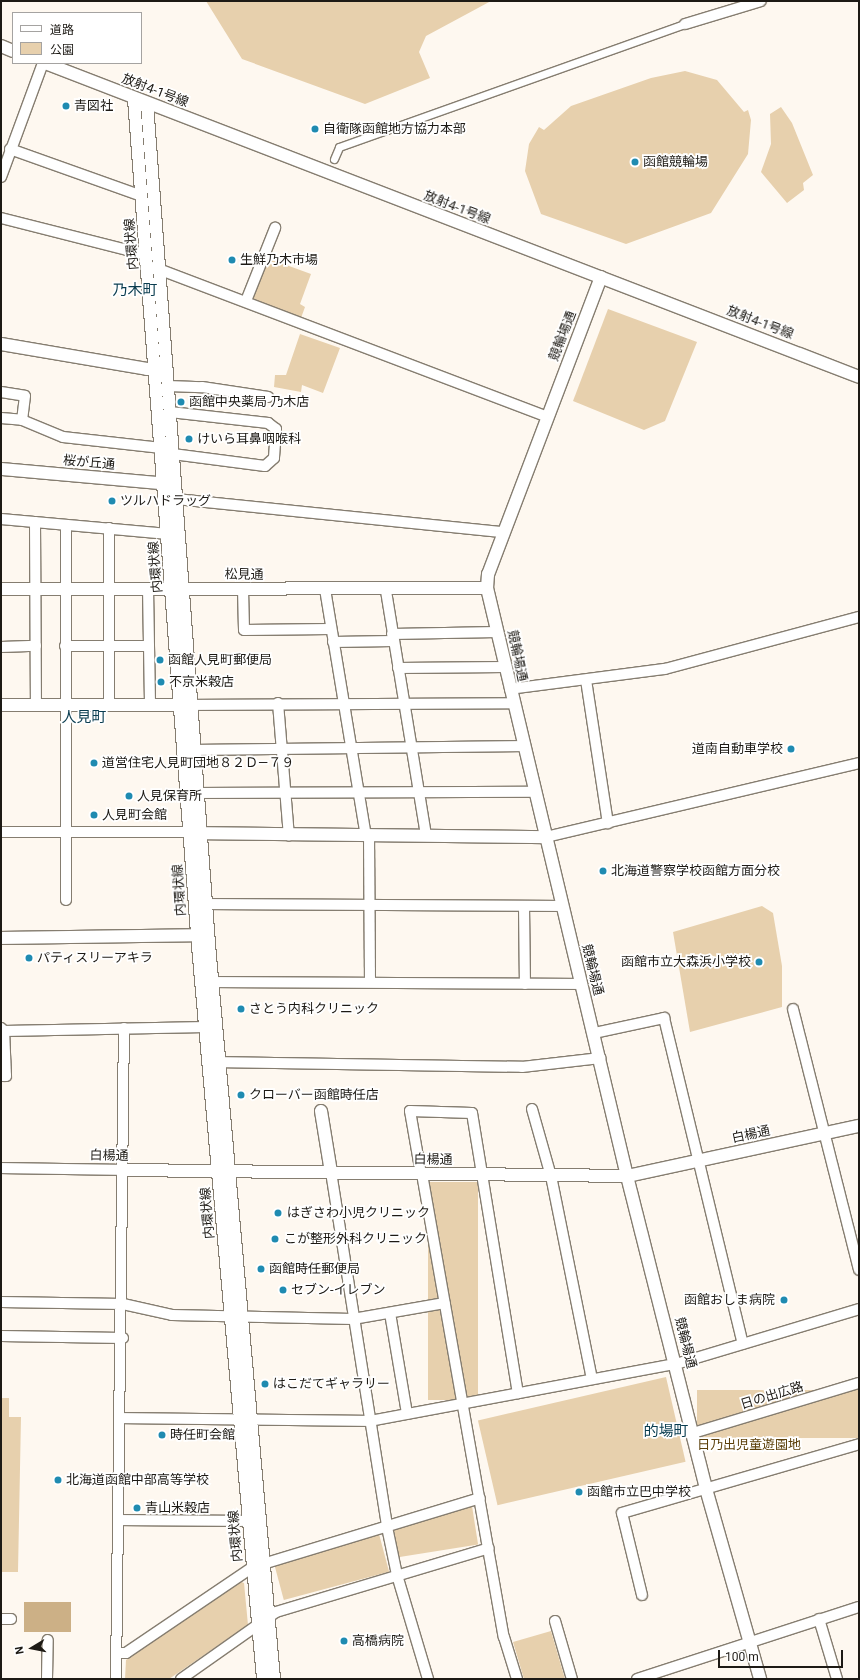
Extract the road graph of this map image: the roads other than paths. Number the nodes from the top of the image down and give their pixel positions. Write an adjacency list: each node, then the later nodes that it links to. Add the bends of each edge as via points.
1 (761, 1): 2 (street)
2 (685, 24): 10 (street, via 338,147)
3 (1, 46): 4 (street)
4 (12, 51)
5 (44, 64): 9 (street)
6 (47, 64): 7 (street, 放射4-1号線)
7 (134, 98): 8 (street, 放射4-1号線); 12 (street, 内環状線)
8 (146, 104): 15 (street, 内環状線); 16 (street, 放射4-1号線)
9 (10, 149): 11 (street); 12 (street)
10 (334, 159)
11 (1, 177)
12 (142, 196): 15 (street, 内環状線)
13 (1, 218): 15 (street)
14 (275, 228): 17 (street)
15 (151, 263): 17 (street); 19 (street, 内環状線)
16 (601, 277): 20 (street, 放射4-1号線); 25 (street, 競輪場通)
17 (246, 301): 25 (street)
18 (1, 344): 19 (street)
19 (161, 369): 21 (street, 内環状線); 28 (street, 内環状線)
20 (859, 376)
21 (168, 386): 23 (street, via 202,387); 24 (street, 内環状線)
22 (1, 392): 27 (street, via 25,396)
23 (268, 397)
24 (170, 412): 29 (street, 内環状線); 29 (street, via 268,423 276,429 274,458 265,466)
25 (547, 417): 37 (street, 競輪場通)
26 (1, 418): 27 (street)
27 (22, 420): 28 (street, via 63,437)
28 (161, 448): 31 (street, 内環状線)
29 (173, 454): 31 (street, 内環状線)
30 (1, 469): 31 (street, 桜が丘通)
31 (170, 484): 32 (street, 内環状線); 38 (street, 内環状線)
32 (176, 499): 37 (street); 39 (street, 内環状線)
33 (1, 519): 34 (street)
34 (35, 522): 35 (street); 44 (street)
35 (66, 525): 36 (street); 45 (street)
36 (108, 528): 38 (street); 40 (street)
37 (503, 532): 42 (street, 競輪場通, via 488,574)
38 (168, 534): 39 (street, 内環状線)
39 (178, 587): 41 (street, 松見通); 46 (street, 松見通); 72 (street, 内環状線)
40 (107, 588): 41 (street, 松見通); 45 (street, 松見通); 56 (street)
41 (148, 588): 57 (street)
42 (487, 588): 48 (street, 松見通); 51 (street, 競輪場通)
43 (1, 589): 44 (street, 松見通)
44 (36, 589): 45 (street, 松見通); 54 (street)
45 (66, 589): 55 (street)
46 (243, 589): 47 (street, 松見通); 50 (street, via 244,630)
47 (325, 589): 48 (street, 松見通); 50 (street)
48 (386, 591): 52 (street)
49 (859, 617): 61 (street, via 688,664)
50 (330, 629): 53 (street)
51 (497, 632): 52 (street); 59 (street, 競輪場通)
52 (392, 637): 53 (street); 60 (street)
53 (333, 642): 69 (street)
54 (36, 646): 58 (street); 71 (street)
55 (65, 646): 56 (street); 66 (street)
56 (108, 646): 57 (street); 67 (street)
57 (149, 646): 68 (street)
58 (1, 647)
59 (505, 667): 60 (street); 62 (street, 競輪場通)
60 (398, 668): 64 (street)
61 (586, 680): 62 (street); 84 (street)
62 (510, 690): 65 (street, 競輪場通)
63 (278, 703): 69 (street); 72 (street); 74 (street)
64 (404, 703): 65 (street); 69 (street); 77 (street)
65 (513, 703): 73 (street, 競輪場通)
66 (64, 704): 67 (street); 71 (street); 86 (street)
67 (109, 704): 68 (street)
68 (150, 704): 72 (street)
69 (344, 704): 75 (street)
70 (1, 705): 71 (street)
71 (36, 705)
72 (187, 705): 76 (street, 内環状線); 87 (street, 内環状線)
73 (522, 746): 77 (street); 82 (street, 競輪場通)
74 (282, 748): 75 (street); 76 (street); 79 (street)
75 (352, 749): 77 (street); 80 (street)
76 (196, 750): 81 (street, 内環状線)
77 (413, 750): 83 (street)
78 (859, 763): 84 (street)
79 (286, 791): 80 (street); 81 (street); 88 (street)
80 (359, 791): 83 (street); 89 (street)
81 (199, 792): 87 (street, 内環状線)
82 (534, 792): 83 (street); 91 (street, 競輪場通)
83 (419, 793): 90 (street)
84 (608, 823): 91 (street)
85 (1, 832): 86 (street)
86 (67, 832): 87 (street); 92 (street)
87 (196, 833): 88 (street); 93 (street, 内環状線); 97 (street, 内環状線)
88 (289, 836): 89 (street)
89 (367, 836): 90 (street); 94 (street)
90 (426, 836): 91 (street)
91 (546, 837): 96 (street, 競輪場通)
92 (66, 900)
93 (207, 904): 94 (street); 97 (street, 内環状線)
94 (372, 906): 95 (street); 100 (street)
95 (524, 906): 96 (street); 101 (street)
96 (562, 906): 102 (street, 競輪場通)
97 (203, 935): 98 (street); 99 (street, 内環状線); 105 (street, 内環状線)
98 (1, 938)
99 (213, 982): 100 (street); 109 (street, 内環状線)
100 (370, 982): 101 (street)
101 (525, 984): 102 (street)
102 (581, 984): 107 (street, 競輪場通)
103 (793, 1009): 114 (street)
104 (124, 1028): 105 (street); 106 (street); 117 (street)
105 (206, 1028): 109 (street, 内環状線)
106 (3, 1029): 110 (street, via 6,1076)
107 (594, 1033): 108 (street, 競輪場通); 115 (street, via 664,1018)
108 (600, 1058): 109 (street, via 522,1067); 124 (street, 競輪場通)
109 (215, 1062): 118 (street, 内環状線); 119 (street, 内環状線)
110 (1, 1076)
111 (532, 1109): 123 (street)
112 (321, 1111): 120 (street)
113 (859, 1126): 114 (street, 白楊通)
114 (826, 1133): 115 (street, 白楊通); 125 (street)
115 (698, 1160): 124 (street, 白楊通); 135 (street)
116 (1, 1168): 117 (street, 白楊通)
117 (125, 1170): 118 (street, 白楊通); 128 (street)
118 (218, 1171): 119 (street, 白楊通); 131 (street, 内環状線)
119 (231, 1171): 120 (street, 白楊通); 131 (street, 内環状線)
120 (331, 1172): 121 (street, 白楊通); 132 (street)
121 (421, 1174): 122 (street, 白楊通); 122 (street, via 410,1111 472,1113); 127 (street)
122 (483, 1175): 123 (street, 白楊通); 139 (street)
123 (551, 1176): 124 (street, 白楊通); 137 (street)
124 (627, 1176): 136 (street, 競輪場通)
125 (859, 1270)
126 (1, 1302): 128 (street)
127 (445, 1303): 130 (street); 140 (street)
128 (123, 1304): 131 (street, via 172,1315); 134 (street)
129 (859, 1309): 135 (street)
130 (390, 1313): 132 (street); 141 (street)
131 (237, 1316): 132 (street); 143 (street, 内環状線)
132 (354, 1319): 144 (street)
133 (1, 1336): 134 (street)
134 (123, 1338): 142 (street)
135 (743, 1344): 136 (street)
136 (676, 1364): 137 (street); 145 (street, 競輪場通)
137 (592, 1379): 139 (street)
138 (859, 1383): 145 (street, 日の出広路)
139 (518, 1393): 140 (street)
140 (462, 1404): 141 (street); 148 (street)
141 (408, 1414): 144 (street)
142 (121, 1418): 143 (street); 149 (street)
143 (246, 1419): 144 (street); 150 (street, 内環状線); 153 (street, 内環状線)
144 (370, 1420): 151 (street)
145 (693, 1433): 147 (street, 競輪場通)
146 (859, 1444): 147 (street)
147 (706, 1489): 155 (street, via 621,1515); 162 (street, 競輪場通)
148 (480, 1498): 151 (street); 152 (street)
149 (120, 1520): 150 (street); 163 (street)
150 (249, 1521): 153 (street, 内環状線)
151 (387, 1527): 153 (street); 154 (street)
152 (489, 1548): 154 (street); 171 (street, via 504,1637)
153 (258, 1565): 157 (street, 内環状線); 160 (street, 内環状線); 163 (street, via 126,1653)
154 (397, 1576): 157 (street, via 276,1612); 170 (street)
155 (642, 1595)
156 (859, 1607): 158 (street)
157 (269, 1618): 160 (street); 169 (street, 内環状線)
158 (819, 1619): 162 (street); 175 (street)
159 (555, 1621): 172 (street)
160 (258, 1626): 167 (street); 168 (street, 内環状線)
161 (48, 1640): 165 (street)
162 (750, 1642): 164 (street); 174 (street, 競輪場通)
163 (116, 1653): 166 (street)
164 (660, 1675): 173 (street)
165 (46, 1679)
166 (116, 1679)
167 (181, 1679)
168 (262, 1679)
169 (274, 1679)
170 (428, 1679)
171 (517, 1679)
172 (572, 1679)
173 (636, 1679)
174 (760, 1679)
175 (837, 1679)

